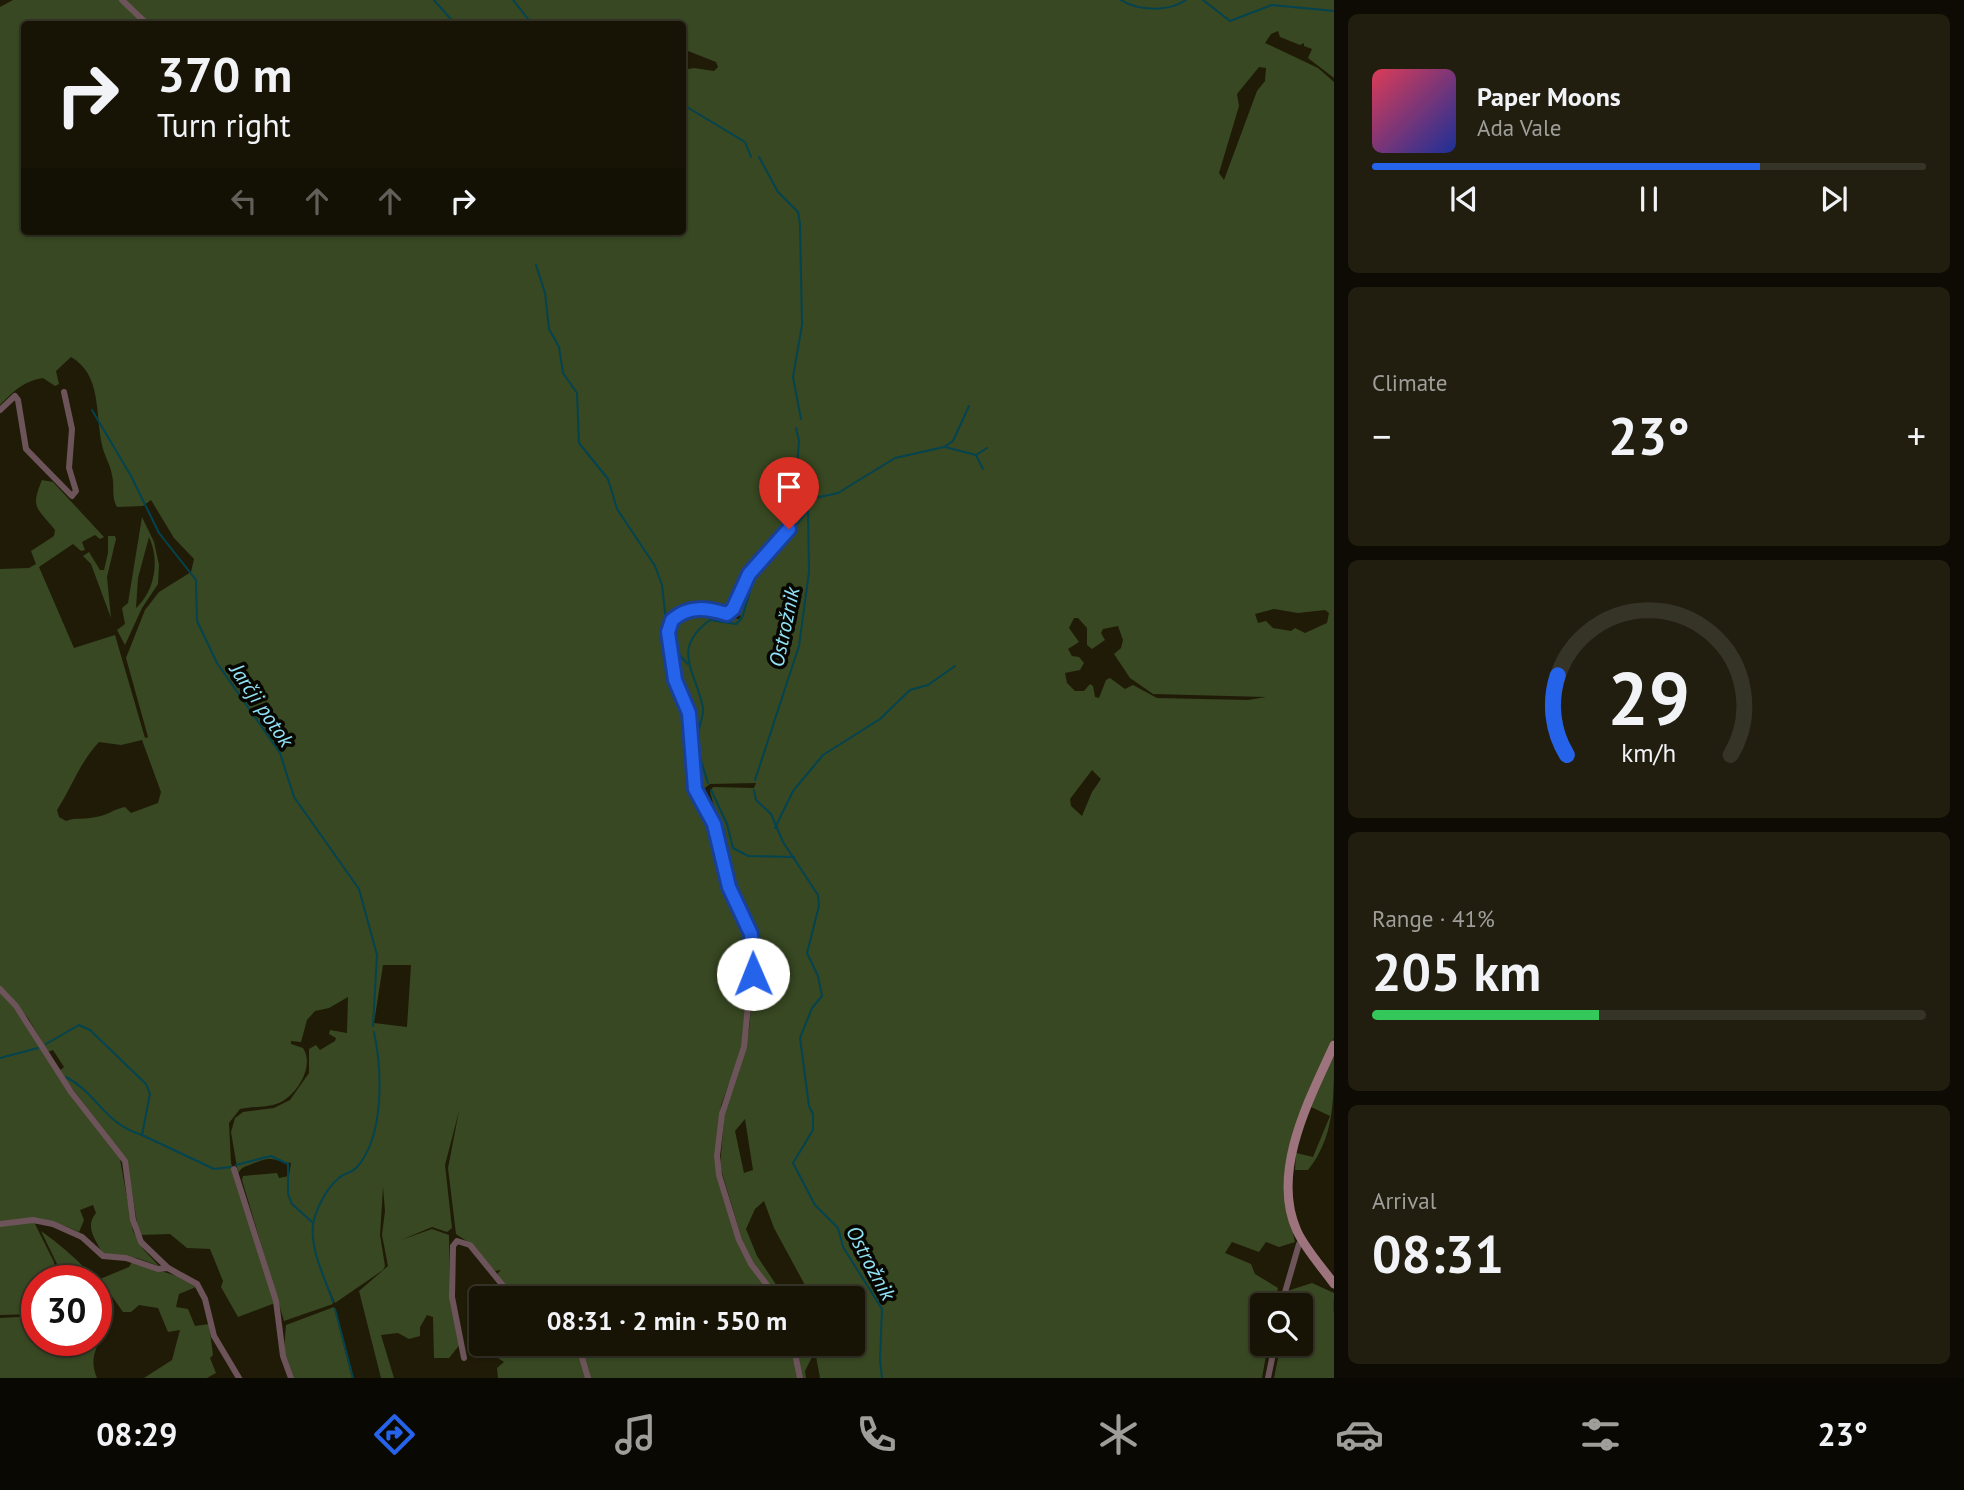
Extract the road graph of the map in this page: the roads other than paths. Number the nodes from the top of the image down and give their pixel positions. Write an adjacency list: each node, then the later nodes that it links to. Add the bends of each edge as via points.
1 (122, 0): 2 (street)
2 (144, 21)
3 (64, 392): 4 (street, via 72,429 69,468 76,491 72,496 26,449 18,400 10,399)
4 (0, 410)
5 (807, 506): 14 (street, via 749,574 733,609 727,614 704,608 685,612 672,620 668,632 675,680 689,713 695,789 714,824 729,887 754,944 744,1047 722,1114 719,1175 739,1240)
6 (0, 989): 11 (street, via 125,1161 136,1231)
7 (1334, 1045): 10 (street, via 1297,1130 1291,1167 1292,1214)
8 (234, 1169): 21 (street, via 276,1301)
9 (0, 1224): 11 (street, via 33,1220 53,1224 82,1237 103,1256)
10 (1303, 1240): 12 (street); 15 (street)
11 (168, 1268): 20 (street, via 189,1278 201,1291 214,1336)
12 (1334, 1284)
13 (503, 1286): 19 (street, via 470,1245 457,1241 453,1246 452,1297)
14 (768, 1286)
15 (1285, 1293)
16 (582, 1356): 22 (street)
17 (795, 1356): 23 (street)
18 (1273, 1356): 24 (street)
19 (464, 1358)
20 (239, 1378)
21 (291, 1378)
22 (588, 1378)
23 (800, 1378)
24 (1268, 1378)

